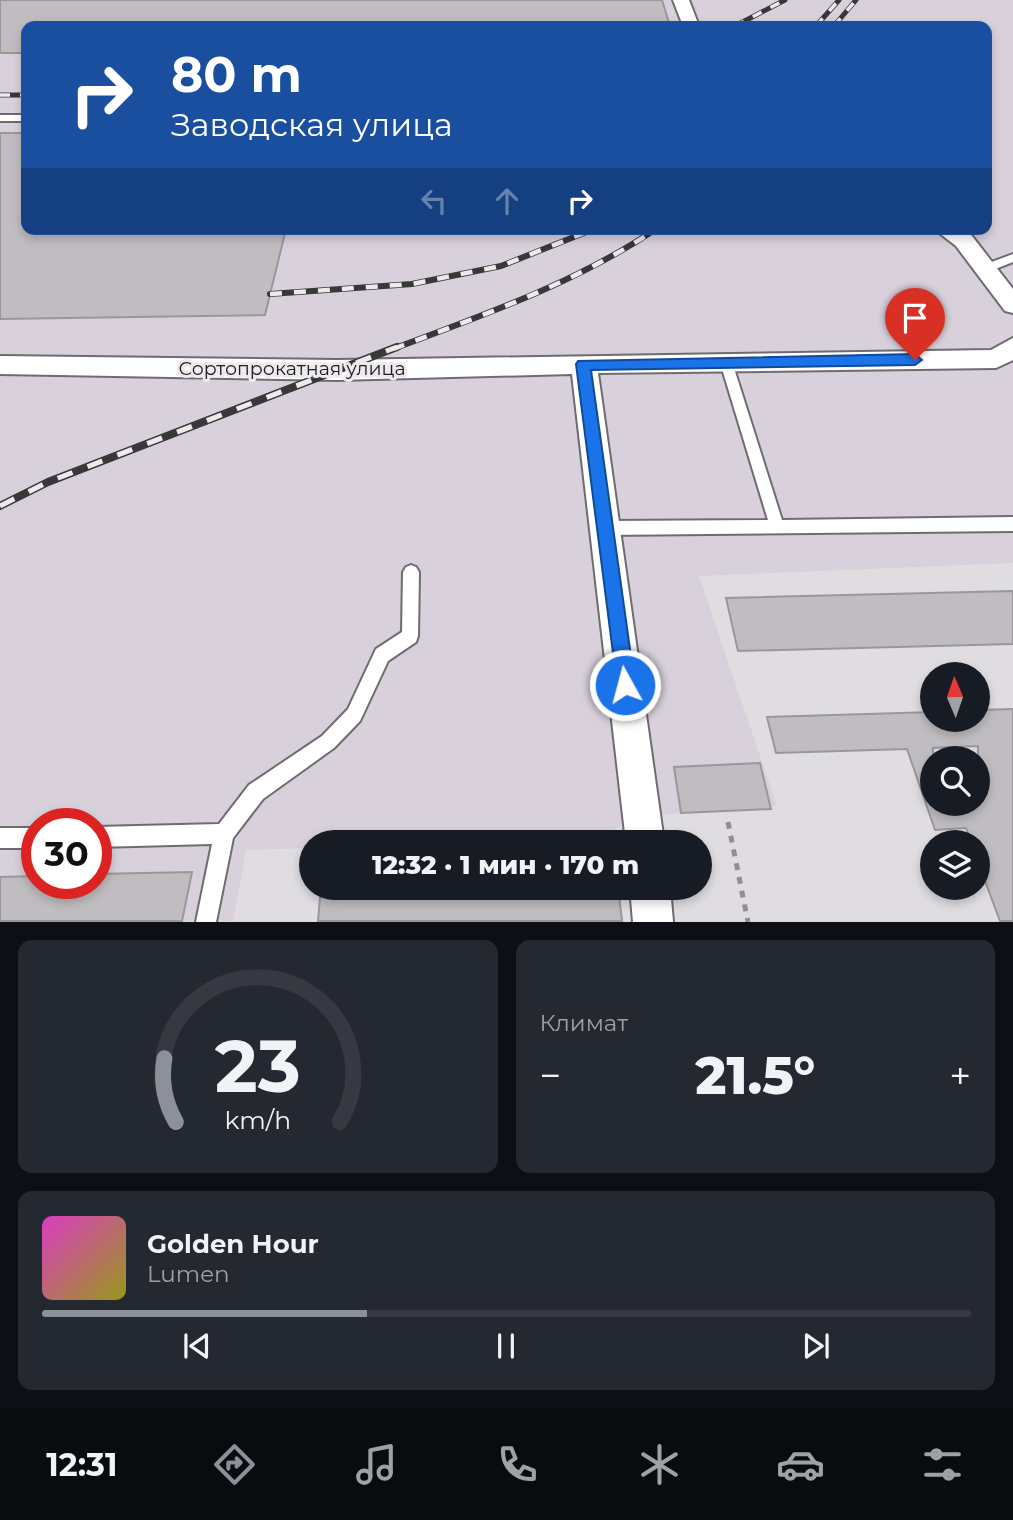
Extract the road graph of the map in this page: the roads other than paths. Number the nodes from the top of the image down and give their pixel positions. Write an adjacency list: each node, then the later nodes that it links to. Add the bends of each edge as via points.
1 (681, 0): 2 (street)
2 (689, 21)
3 (0, 118): 4 (lane)
4 (21, 118)
5 (954, 235): 7 (street)
6 (1013, 258): 7 (lane)
7 (985, 269): 8 (street)
8 (1013, 305)
9 (1013, 347): 10 (street, Сортопрокатная улица, via 996,359)
10 (726, 362): 11 (street, Сортопрокатная улица); 14 (lane)
11 (583, 364): 12 (street, Сортопрокатная улица, via 337,370); 15 (street)
12 (0, 365)
13 (1013, 524): 14 (lane)
14 (777, 527): 15 (lane)
15 (605, 528): 17 (street)
16 (411, 572): 18 (lane, via 410,636 382,655 354,715 328,742 256,792)
17 (643, 829)
18 (224, 834): 19 (lane); 23 (lane)
19 (112, 836)
20 (0, 838): 21 (lane)
21 (21, 838)
22 (651, 900): 24 (street)
23 (206, 922)
24 (653, 922)

